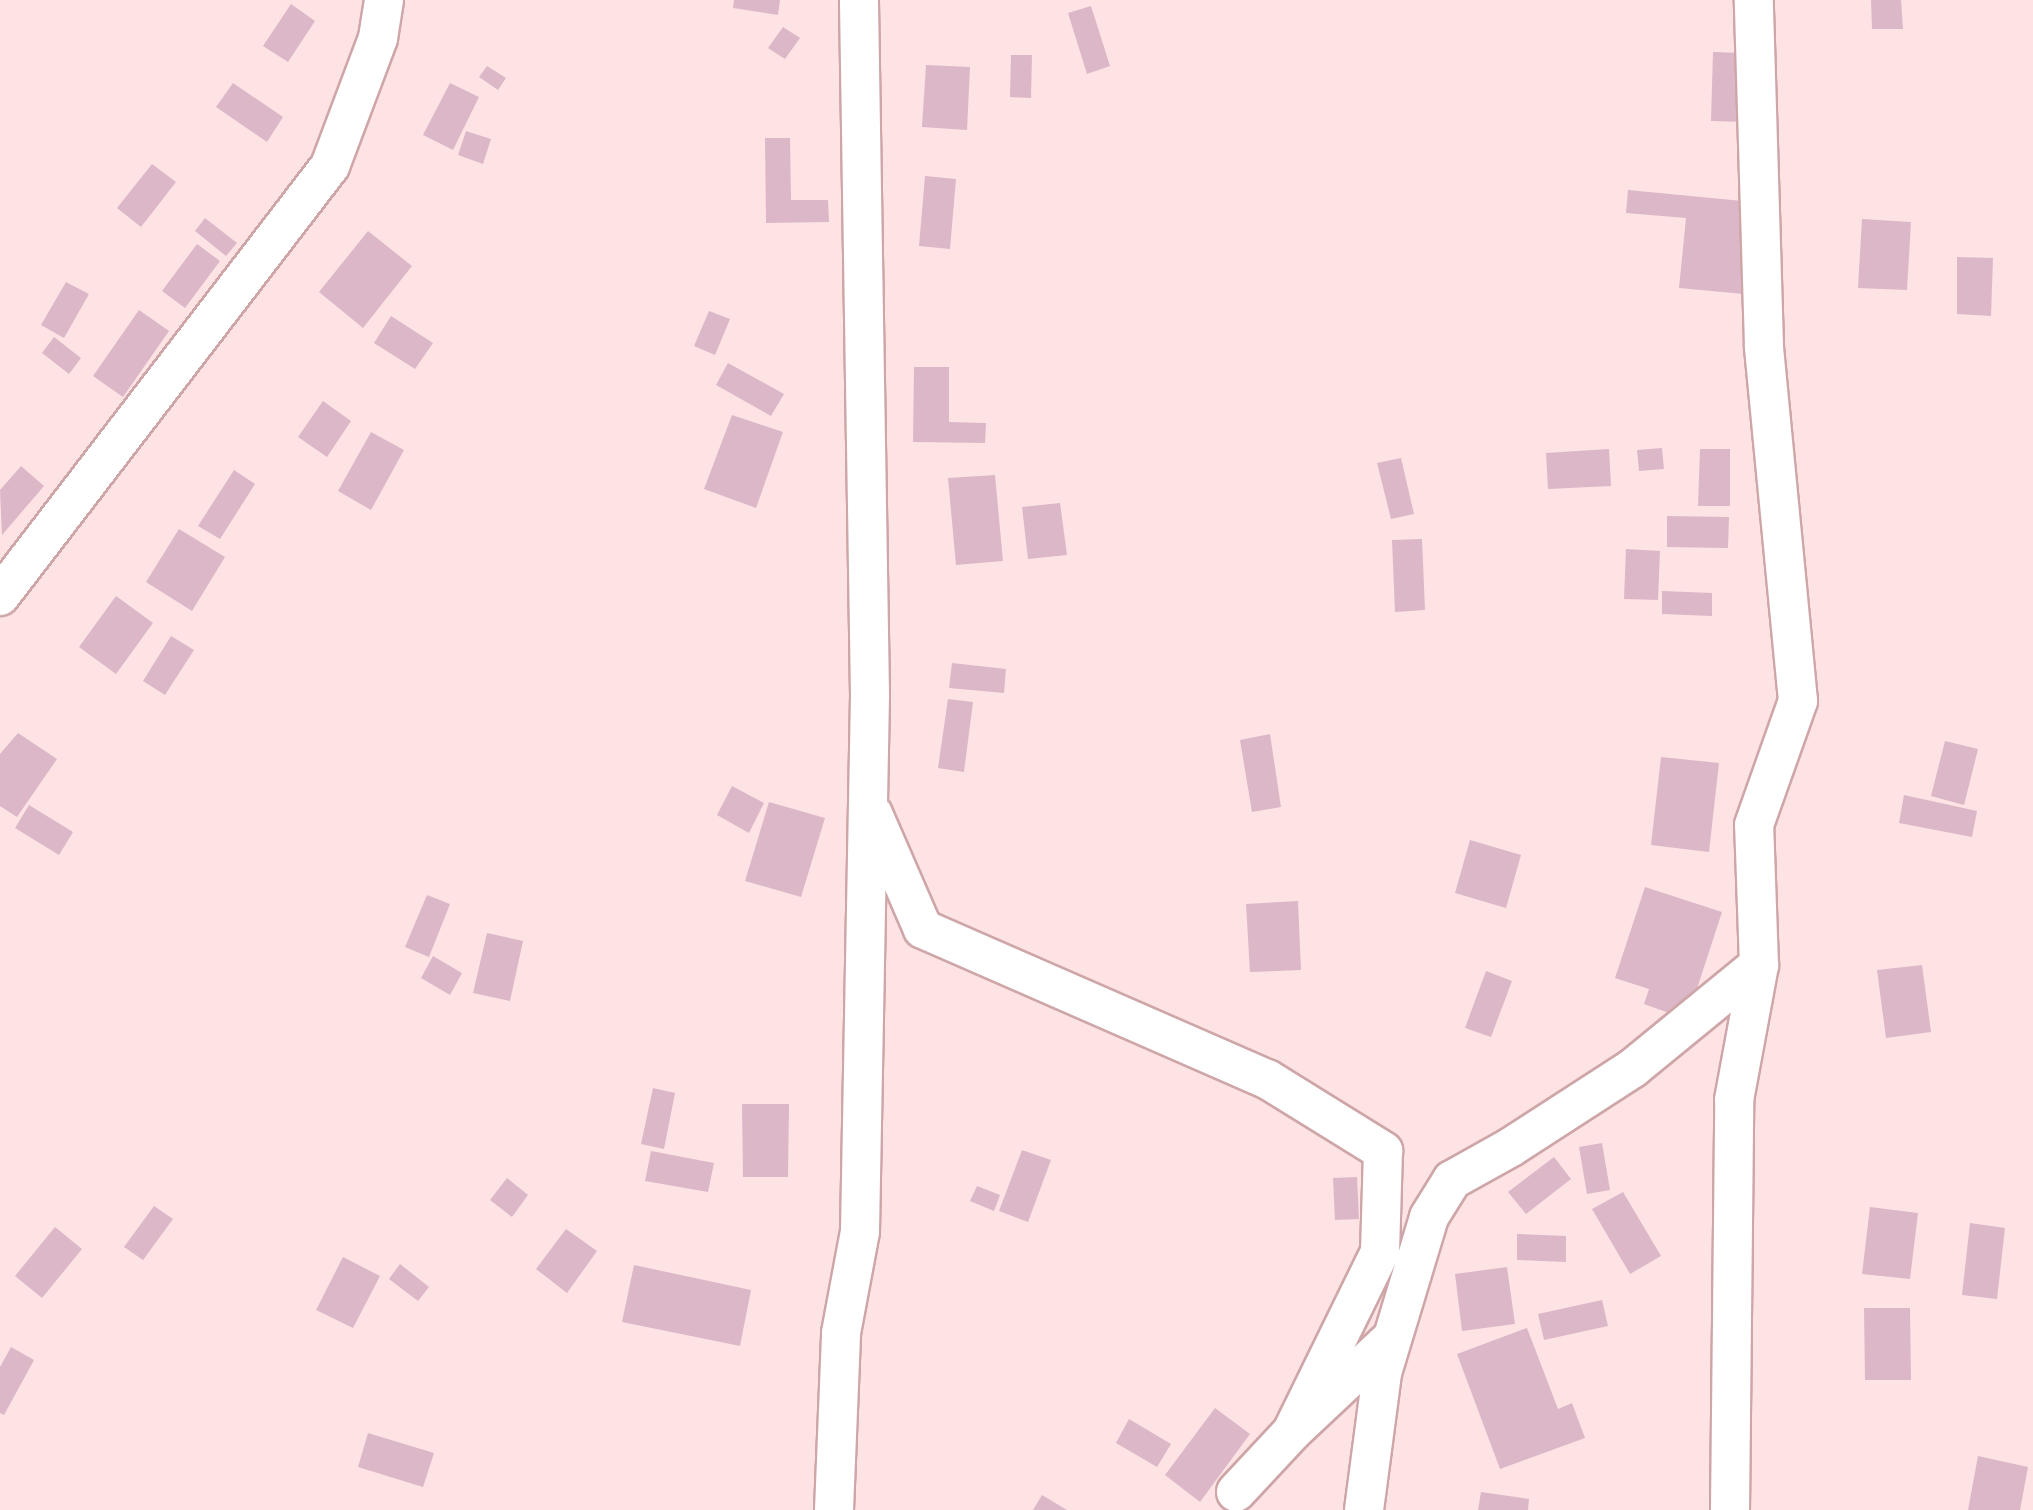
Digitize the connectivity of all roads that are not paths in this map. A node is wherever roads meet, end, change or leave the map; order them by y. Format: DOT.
graph roads {
  1 [pos="384,0"];
  2 [pos="859,0"];
  3 [pos="1754,0"];
  4 [pos="0,596"];
  5 [pos="868,802"];
  6 [pos="1759,965"];
  7 [pos="1392,1338"];
  8 [pos="1292,1432"];
  9 [pos="1236,1492"];
  10 [pos="834,1510"];
  11 [pos="1364,1510"];
  12 [pos="1730,1510"];
  1 -- 4 [label="street"];
  2 -- 5 [label="street"];
  3 -- 6 [label="street"];
  5 -- 8 [label="street"];
  5 -- 10 [label="street"];
  6 -- 7 [label="street"];
  6 -- 12 [label="street"];
  7 -- 8 [label="street"];
  7 -- 11 [label="street"];
  8 -- 9 [label="street"];
}
